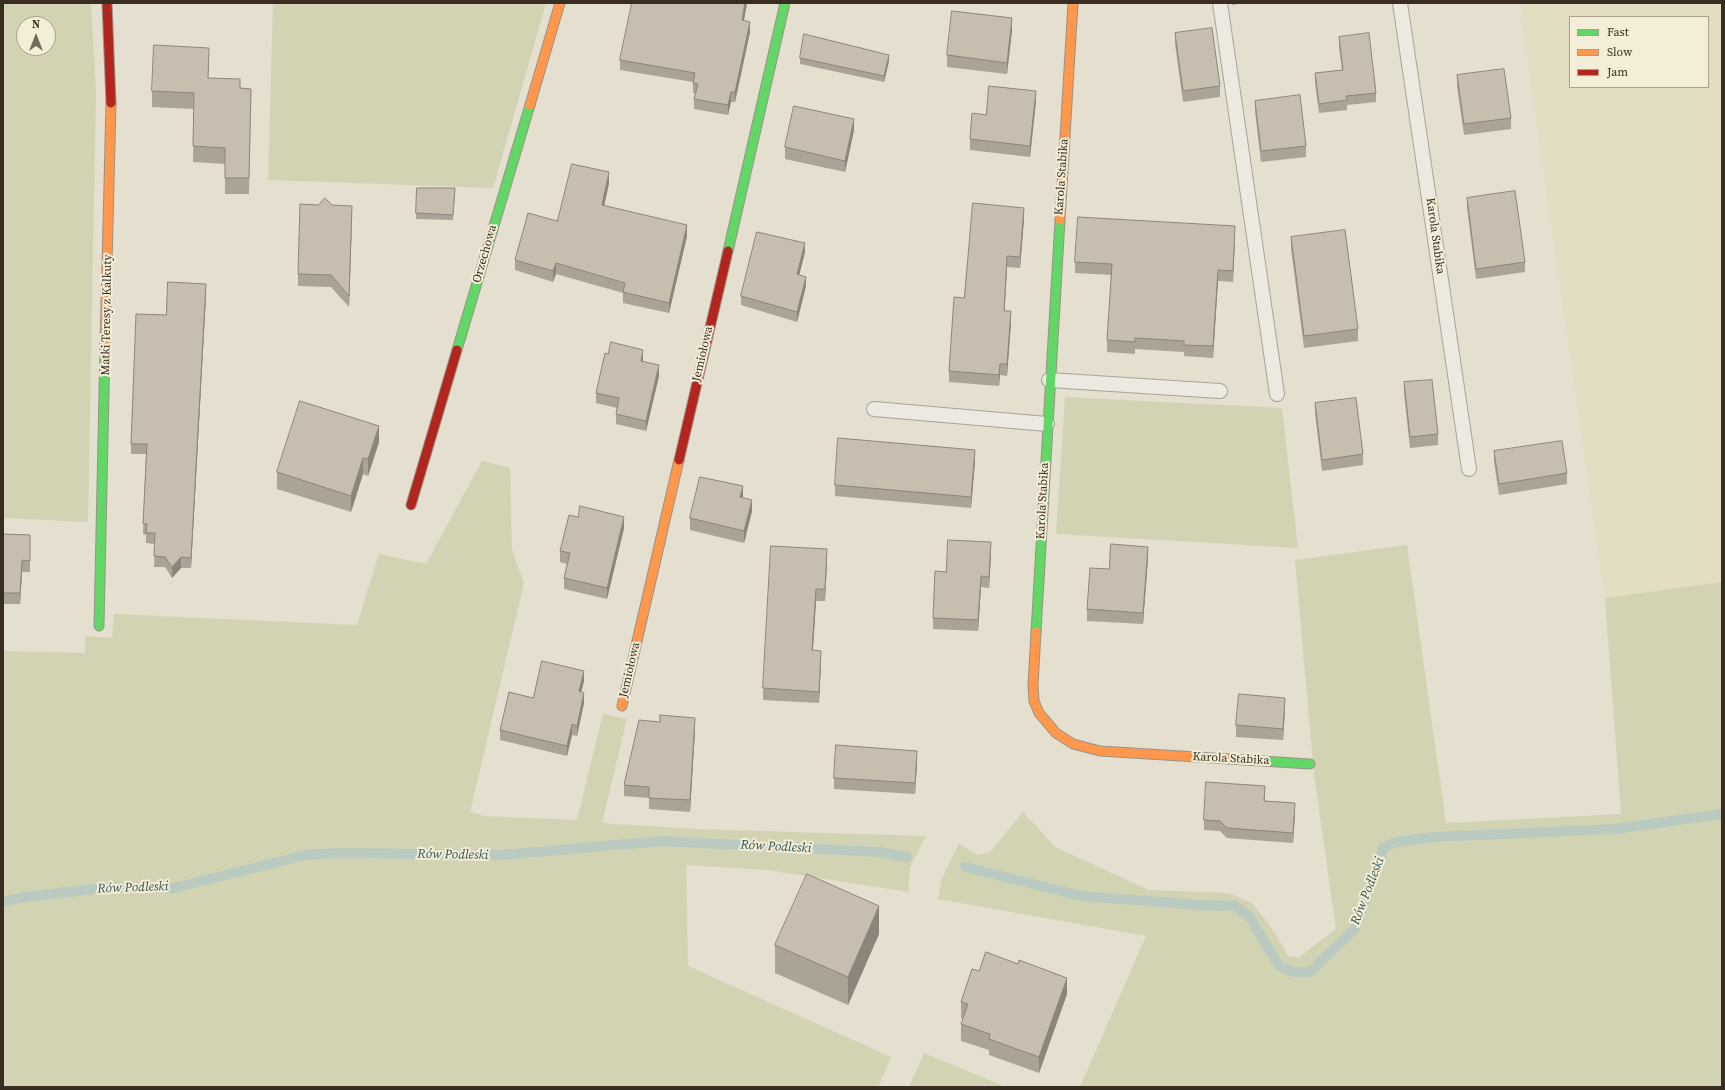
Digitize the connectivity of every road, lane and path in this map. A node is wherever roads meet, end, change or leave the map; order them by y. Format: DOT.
graph roads {
  1 [pos="107,3"];
  2 [pos="560,3"];
  3 [pos="785,3"];
  4 [pos="1073,3"];
  5 [pos="1220,3"];
  6 [pos="1400,3"];
  7 [pos="1049,380"];
  8 [pos="1220,391"];
  9 [pos="1277,394"];
  10 [pos="874,409"];
  11 [pos="1047,424"];
  12 [pos="1469,469"];
  13 [pos="411,505"];
  14 [pos="99,626"];
  15 [pos="622,706"];
  16 [pos="1310,764"];
  1 -- 14 [label="street, Matki Teresy z Kalkuty"];
  2 -- 13 [label="street, Orzechowa"];
  3 -- 15 [label="street, Jemiołowa"];
  4 -- 7 [label="street, Karola Stabika"];
  5 -- 9 [label="lane"];
  6 -- 12 [label="lane, Karola Stabika"];
  7 -- 8 [label="lane"];
  7 -- 11 [label="street, Karola Stabika"];
  10 -- 11 [label="lane"];
  11 -- 16 [label="street, Karola Stabika"];
}
